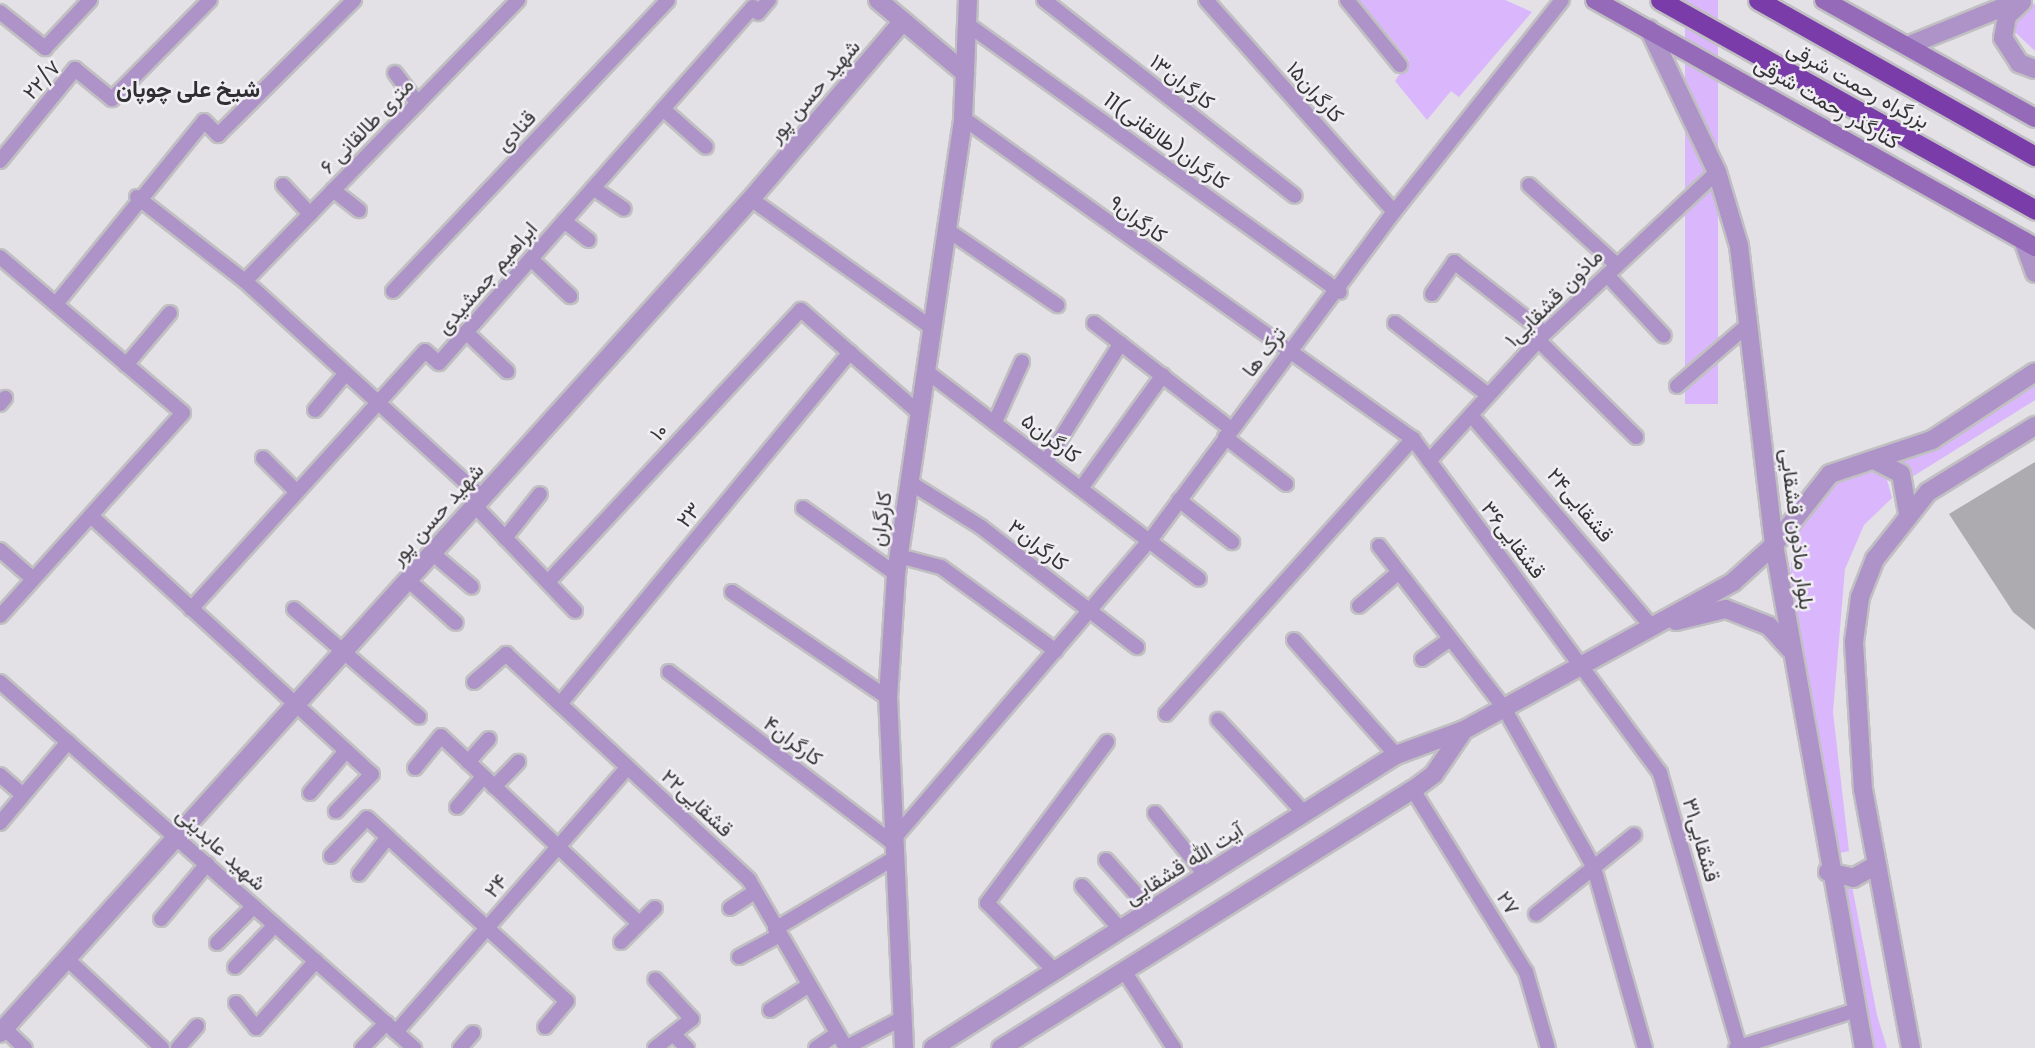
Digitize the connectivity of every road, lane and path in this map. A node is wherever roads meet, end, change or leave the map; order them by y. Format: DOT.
graph roads {
  1 [pos="90,0"];
  2 [pos="210,0"];
  3 [pos="354,0"];
  4 [pos="518,0"];
  5 [pos="668,0"];
  6 [pos="769,0"];
  7 [pos="878,0"];
  8 [pos="968,0"];
  9 [pos="1044,0"];
  10 [pos="1206,0"];
  11 [pos="1347,0"];
  12 [pos="1562,0"];
  13 [pos="1595,0"];
  14 [pos="1660,0"];
  15 [pos="1758,0"];
  16 [pos="1824,0"];
  17 [pos="2023,0"];
  18 [pos="0,12"];
  19 [pos="903,21"];
  20 [pos="967,24"];
  21 [pos="1649,29"];
  22 [pos="1907,46"];
  23 [pos="1400,65"];
  24 [pos="2035,69"];
  25 [pos="395,73"];
  26 [pos="965,73"];
  27 [pos="418,103"];
  28 [pos="663,109"];
  29 [pos="962,118"];
  30 [pos="2035,118"];
  31 [pos="706,147"];
  32 [pos="2035,156"];
  33 [pos="0,161"];
  34 [pos="1717,172"];
  35 [pos="283,185"];
  36 [pos="1529,185"];
  37 [pos="593,188"];
  38 [pos="333,190"];
  39 [pos="1295,196"];
  40 [pos="137,197"];
  41 [pos="751,200"];
  42 [pos="359,209"];
  43 [pos="624,209"];
  44 [pos="2035,210"];
  45 [pos="1394,212"];
  46 [pos="310,214"];
  47 [pos="564,221"];
  48 [pos="946,229"];
  49 [pos="587,240"];
  50 [pos="2029,244"];
  51 [pos="0,257"];
  52 [pos="531,259"];
  53 [pos="1612,270"];
  54 [pos="2035,273"];
  55 [pos="245,281"];
  56 [pos="393,291"];
  57 [pos="1340,292"];
  58 [pos="1432,294"];
  59 [pos="570,296"];
  60 [pos="56,304"];
  61 [pos="1057,305"];
  62 [pos="170,313"];
  63 [pos="1094,323"];
  64 [pos="1395,323"];
  65 [pos="1750,323"];
  66 [pos="932,328"];
  67 [pos="466,332"];
  68 [pos="1541,336"];
  69 [pos="1664,336"];
  70 [pos="1121,344"];
  71 [pos="850,352"];
  72 [pos="1288,354"];
  73 [pos="1022,362"];
  74 [pos="127,365"];
  75 [pos="507,371"];
  76 [pos="926,371"];
  77 [pos="2035,372"];
  78 [pos="346,373"];
  79 [pos="1163,376"];
  80 [pos="1677,386"];
  81 [pos="1488,395"];
  82 [pos="378,402"];
  83 [pos="315,410"];
  84 [pos="919,413"];
  85 [pos="1471,415"];
  86 [pos="995,422"];
  87 [pos="2035,426"];
  88 [pos="1228,433"];
  89 [pos="1636,437"];
  90 [pos="1413,439"];
  91 [pos="262,458"];
  92 [pos="1047,460"];
  93 [pos="1874,460"];
  94 [pos="1429,461"];
  95 [pos="909,482"];
  96 [pos="1286,484"];
  97 [pos="1082,487"];
  98 [pos="297,492"];
  99 [pos="540,494"];
  100 [pos="1180,500"];
  101 [pos="479,502"];
  102 [pos="803,508"];
  103 [pos="1908,513"];
  104 [pos="91,516"];
  105 [pos="505,538"];
  106 [pos="1151,539"];
  107 [pos="1232,542"];
  108 [pos="1379,545"];
  109 [pos="1774,545"];
  110 [pos="0,550"];
  111 [pos="432,553"];
  112 [pos="897,565"];
  113 [pos="1399,572"];
  114 [pos="33,579"];
  115 [pos="1199,579"];
  116 [pos="408,580"];
  117 [pos="548,582"];
  118 [pos="472,587"];
  119 [pos="732,592"];
  120 [pos="1359,606"];
  121 [pos="191,609"];
  122 [pos="294,609"];
  123 [pos="575,611"];
  124 [pos="1092,612"];
  125 [pos="0,616"];
  126 [pos="456,623"];
  127 [pos="1652,627"];
  128 [pos="1294,640"];
  129 [pos="1449,640"];
  130 [pos="1137,647"];
  131 [pos="344,650"];
  132 [pos="1791,650"];
  133 [pos="1056,651"];
  134 [pos="1422,659"];
  135 [pos="1580,666"];
  136 [pos="669,673"];
  137 [pos="0,682"];
  138 [pos="474,682"];
  139 [pos="888,698"];
  140 [pos="560,704"];
  141 [pos="295,705"];
  142 [pos="1504,708"];
  143 [pos="1166,714"];
  144 [pos="419,718"];
  145 [pos="1218,720"];
  146 [pos="1464,730"];
  147 [pos="489,739"];
  148 [pos="68,742"];
  149 [pos="1107,742"];
  150 [pos="346,751"];
  151 [pos="1396,755"];
  152 [pos="468,762"];
  153 [pos="518,762"];
  154 [pos="628,767"];
  155 [pos="415,768"];
  156 [pos="0,775"];
  157 [pos="488,782"];
  158 [pos="1413,790"];
  159 [pos="310,793"];
  160 [pos="23,795"];
  161 [pos="457,807"];
  162 [pos="336,811"];
  163 [pos="1155,813"];
  164 [pos="1305,814"];
  165 [pos="0,823"];
  166 [pos="1634,835"];
  167 [pos="388,837"];
  168 [pos="177,838"];
  169 [pos="558,847"];
  170 [pos="892,851"];
  171 [pos="331,856"];
  172 [pos="1106,860"];
  173 [pos="207,864"];
  174 [pos="1875,866"];
  175 [pos="1594,868"];
  176 [pos="1828,872"];
  177 [pos="359,874"];
  178 [pos="1207,877"];
  179 [pos="1082,886"];
  180 [pos="755,892"];
  181 [pos="254,906"];
  182 [pos="655,908"];
  183 [pos="730,908"];
  184 [pos="1152,912"];
  185 [pos="1536,914"];
  186 [pos="161,919"];
  187 [pos="639,923"];
  188 [pos="275,925"];
  189 [pos="487,928"];
  190 [pos="1121,930"];
  191 [pos="776,932"];
  192 [pos="621,942"];
  193 [pos="217,943"];
  194 [pos="738,957"];
  195 [pos="67,958"];
  196 [pos="316,961"];
  197 [pos="234,967"];
  198 [pos="1055,971"];
  199 [pos="1124,971"];
  200 [pos="655,979"];
  201 [pos="808,986"];
  202 [pos="236,1003"];
  203 [pos="770,1010"];
  204 [pos="1853,1011"];
  205 [pos="901,1019"];
  206 [pos="197,1026"];
  207 [pos="545,1027"];
  208 [pos="391,1028"];
  209 [pos="2,1030"];
  210 [pos="473,1033"];
  211 [pos="673,1034"];
  212 [pos="837,1034"];
  213 [pos="1012,1045"];
  214 [pos="25,1048"];
  215 [pos="162,1048"];
  216 [pos="178,1048"];
  217 [pos="362,1048"];
  218 [pos="414,1048"];
  219 [pos="460,1048"];
  220 [pos="655,1048"];
  221 [pos="687,1048"];
  222 [pos="816,1048"];
  223 [pos="846,1048"];
  224 [pos="904,1048"];
  225 [pos="933,1048"];
  226 [pos="1174,1048"];
  227 [pos="1548,1048"];
  228 [pos="1645,1048"];
  229 [pos="1737,1048"];
  230 [pos="1864,1048"];
  231 [pos="1911,1048"];
  1 -- 18 [label="street"];
  2 -- 33 [label="street, ۲۲/۷"];
  3 -- 40 [label="street"];
  4 -- 27 [label="street, ۶ متری طالقانی"];
  5 -- 56 [label="street, قنادی"];
  6 -- 28 [label="street, ابراهیم جمشیدی"];
  7 -- 19 [label="street"];
  8 -- 20 [label="street, کارگران"];
  9 -- 39 [label="street, کارگران۱۳"];
  10 -- 45 [label="street, ۱۵کارگران"];
  11 -- 23 [label="street"];
  12 -- 45 [label="street, ترک ها"];
  13 -- 21 [label="main road, کنارگذر رحمت شرقی"];
  14 -- 44 [label="highway, بزرگراه رحمت شرقی"];
  15 -- 32 [label="highway, بزرگراه رحمت شرقی"];
  16 -- 22 [label="main road"];
  17 -- 22 [label="street"];
  17 -- 24 [label="street"];
  19 -- 26 [label="street"];
  19 -- 41 [label="street, شهید حسن پور"];
  20 -- 26 [label="street, کارگران"];
  20 -- 57 [label="street, 11کارگران(طالقانی)"];
  21 -- 34 [label="street, بلوار ماذون قشقایی"];
  21 -- 50 [label="main road, کنارگذر رحمت شرقی"];
  22 -- 30 [label="main road"];
  25 -- 27 [label="street"];
  26 -- 29 [label="street, کارگران"];
  27 -- 38 [label="street, ۶ متری طالقانی"];
  28 -- 31 [label="street"];
  28 -- 37 [label="street, ابراهیم جمشیدی"];
  29 -- 48 [label="street, کارگران"];
  29 -- 72 [label="street, کارگران۹"];
  34 -- 53 [label="street, ماذون قشقایی۱"];
  34 -- 65 [label="street, بلوار ماذون قشقایی"];
  35 -- 46 [label="street"];
  36 -- 53 [label="street"];
  37 -- 43 [label="street"];
  37 -- 47 [label="street, ابراهیم جمشیدی"];
  38 -- 42 [label="street"];
  38 -- 46 [label="street, ۶ متری طالقانی"];
  40 -- 55 [label="street"];
  40 -- 60 [label="street"];
  41 -- 66 [label="street"];
  41 -- 101 [label="street, شهید حسن پور"];
  45 -- 57 [label="street, ترک ها"];
  46 -- 55 [label="street, ۶ متری طالقانی"];
  47 -- 49 [label="street"];
  47 -- 52 [label="street, ابراهیم جمشیدی"];
  48 -- 61 [label="street"];
  48 -- 66 [label="street, کارگران"];
  50 -- 54 [label="street"];
  51 -- 60 [label="street"];
  52 -- 59 [label="street"];
  52 -- 67 [label="street, ابراهیم جمشیدی"];
  53 -- 68 [label="street, ماذون قشقایی۱"];
  53 -- 69 [label="street"];
  55 -- 78 [label="street"];
  57 -- 72 [label="street, ترک ها"];
  58 -- 68 [label="street"];
  60 -- 74 [label="street"];
  62 -- 74 [label="street"];
  63 -- 70 [label="street"];
  64 -- 81 [label="street"];
  65 -- 80 [label="street"];
  65 -- 109 [label="street, بلوار ماذون قشقایی"];
  66 -- 76 [label="street, کارگران"];
  67 -- 75 [label="street"];
  67 -- 82 [label="street, ابراهیم جمشیدی"];
  68 -- 81 [label="street, ماذون قشقایی۱"];
  68 -- 89 [label="street"];
  70 -- 79 [label="street"];
  70 -- 92 [label="street"];
  71 -- 84 [label="street"];
  71 -- 117 [label="street, ۱۰"];
  71 -- 140 [label="street, ۲۳"];
  72 -- 88 [label="street, ترک ها"];
  72 -- 90 [label="street, کارگران۹"];
  73 -- 86 [label="street"];
  74 -- 104 [label="street"];
  76 -- 84 [label="street, کارگران"];
  76 -- 86 [label="street, کارگران۵"];
  77 -- 93 [label="street"];
  78 -- 82 [label="street"];
  78 -- 83 [label="street"];
  79 -- 88 [label="street"];
  79 -- 97 [label="street"];
  81 -- 85 [label="street, ماذون قشقایی۱"];
  82 -- 98 [label="street, ابراهیم جمشیدی"];
  82 -- 101 [label="street"];
  84 -- 95 [label="street, کارگران"];
  85 -- 94 [label="street, ماذون قشقایی۱"];
  85 -- 127 [label="street, قشقایی۲۴"];
  86 -- 92 [label="street, کارگران۵"];
  87 -- 103 [label="street"];
  88 -- 96 [label="street"];
  88 -- 100 [label="street, ترک ها"];
  90 -- 94 [label="street, قشقایی۳۶"];
  90 -- 143 [label="street"];
  91 -- 98 [label="street"];
  92 -- 97 [label="street, کارگران۵"];
  93 -- 103 [label="street"];
  93 -- 109 [label="street"];
  94 -- 135 [label="street, قشقایی۳۶"];
  95 -- 112 [label="street, کارگران"];
  95 -- 124 [label="street, کارگران۳"];
  97 -- 106 [label="street, کارگران۵"];
  98 -- 121 [label="street, ابراهیم جمشیدی"];
  99 -- 105 [label="street"];
  100 -- 106 [label="street, ترک ها"];
  100 -- 107 [label="street"];
  101 -- 105 [label="street"];
  101 -- 111 [label="street, شهید حسن پور"];
  102 -- 112 [label="street"];
  103 -- 174 [label="street"];
  104 -- 114 [label="street"];
  104 -- 121 [label="street"];
  105 -- 117 [label="street"];
  106 -- 115 [label="street, کارگران۵"];
  106 -- 124 [label="street, ترک ها"];
  108 -- 113 [label="street"];
  109 -- 127 [label="street"];
  109 -- 132 [label="street, بلوار ماذون قشقایی"];
  110 -- 114 [label="street"];
  111 -- 116 [label="street, شهید حسن پور"];
  111 -- 118 [label="street"];
  112 -- 133 [label="street"];
  112 -- 139 [label="street, کارگران"];
  113 -- 120 [label="street"];
  113 -- 129 [label="street"];
  114 -- 125 [label="street"];
  116 -- 126 [label="street"];
  116 -- 131 [label="street, شهید حسن پور"];
  117 -- 123 [label="street"];
  119 -- 139 [label="street"];
  121 -- 141 [label="street"];
  122 -- 131 [label="street"];
  124 -- 130 [label="street, کارگران۳"];
  124 -- 133 [label="street, ترک ها"];
  127 -- 132 [label="street"];
  127 -- 135 [label="street, آیت الله قشقایی"];
  128 -- 151 [label="street"];
  129 -- 134 [label="street"];
  129 -- 142 [label="street"];
  131 -- 141 [label="street, شهید حسن پور"];
  131 -- 144 [label="street"];
  132 -- 176 [label="street, بلوار ماذون قشقایی"];
  133 -- 170 [label="street, ترک ها"];
  135 -- 142 [label="street, آیت الله قشقایی"];
  135 -- 229 [label="street, ۳۱قشقایی"];
  136 -- 170 [label="street, کارگران۴"];
  137 -- 148 [label="street, شهید عابدینی"];
  138 -- 140 [label="street, ۲۲قشقایی"];
  139 -- 170 [label="street, کارگران"];
  140 -- 154 [label="street, ۲۲قشقایی"];
  141 -- 150 [label="street"];
  141 -- 168 [label="street, شهید حسن پور"];
  142 -- 146 [label="street, آیت الله قشقایی"];
  142 -- 175 [label="street"];
  145 -- 164 [label="street"];
  146 -- 151 [label="street, آیت الله قشقایی"];
  146 -- 158 [label="street, آیت الله قشقایی"];
  147 -- 152 [label="street"];
  148 -- 160 [label="street"];
  148 -- 168 [label="street, شهید عابدینی"];
  149 -- 198 [label="street"];
  150 -- 159 [label="street"];
  150 -- 162 [label="street"];
  151 -- 164 [label="street, آیت الله قشقایی"];
  152 -- 155 [label="street"];
  152 -- 157 [label="street"];
  153 -- 157 [label="street"];
  154 -- 169 [label="street, ۲۴"];
  154 -- 180 [label="street, ۲۲قشقایی"];
  156 -- 160 [label="street"];
  157 -- 161 [label="street"];
  157 -- 169 [label="street"];
  158 -- 199 [label="street, آیت الله قشقایی"];
  158 -- 227 [label="street, ۲۷"];
  160 -- 165 [label="street"];
  163 -- 178 [label="street"];
  164 -- 178 [label="street, آیت الله قشقایی"];
  166 -- 175 [label="street"];
  167 -- 171 [label="street"];
  167 -- 177 [label="street"];
  167 -- 189 [label="street"];
  168 -- 173 [label="street, شهید عابدینی"];
  168 -- 195 [label="street, شهید حسن پور"];
  169 -- 187 [label="street"];
  169 -- 189 [label="street, ۲۴"];
  170 -- 191 [label="street, ترک ها"];
  170 -- 205 [label="street, کارگران"];
  172 -- 184 [label="street"];
  173 -- 181 [label="street, شهید عابدینی"];
  173 -- 186 [label="street"];
  174 -- 176 [label="street"];
  174 -- 231 [label="street"];
  175 -- 185 [label="street"];
  175 -- 228 [label="street"];
  176 -- 204 [label="street, بلوار ماذون قشقایی"];
  178 -- 184 [label="street, آیت الله قشقایی"];
  179 -- 190 [label="street"];
  180 -- 183 [label="street"];
  180 -- 191 [label="street, ۲۲قشقایی"];
  181 -- 188 [label="street, شهید عابدینی"];
  181 -- 193 [label="street"];
  182 -- 187 [label="street"];
  184 -- 190 [label="street, آیت الله قشقایی"];
  187 -- 192 [label="street"];
  188 -- 196 [label="street, شهید عابدینی"];
  188 -- 197 [label="street"];
  189 -- 207 [label="street"];
  189 -- 208 [label="street, ۲۴"];
  190 -- 198 [label="street, آیت الله قشقایی"];
  191 -- 194 [label="street, ترک ها"];
  191 -- 201 [label="street, ۲۲قشقایی"];
  195 -- 209 [label="street, شهید حسن پور"];
  195 -- 215 [label="street"];
  196 -- 202 [label="street"];
  196 -- 208 [label="street, شهید عابدینی"];
  198 -- 225 [label="street, آیت الله قشقایی"];
  199 -- 213 [label="street, آیت الله قشقایی"];
  199 -- 226 [label="street"];
  200 -- 211 [label="street"];
  201 -- 203 [label="street"];
  201 -- 212 [label="street, ۲۲قشقایی"];
  204 -- 229 [label="street"];
  204 -- 230 [label="street, بلوار ماذون قشقایی"];
  205 -- 223 [label="street"];
  205 -- 224 [label="street, کارگران"];
  206 -- 216 [label="street"];
  208 -- 217 [label="street, ۲۴"];
  208 -- 218 [label="street, شهید عابدینی"];
  209 -- 214 [label="street"];
  210 -- 219 [label="street"];
  211 -- 220 [label="street"];
  211 -- 221 [label="street"];
  212 -- 222 [label="street"];
  212 -- 223 [label="street, ۲۲قشقایی"];
}
